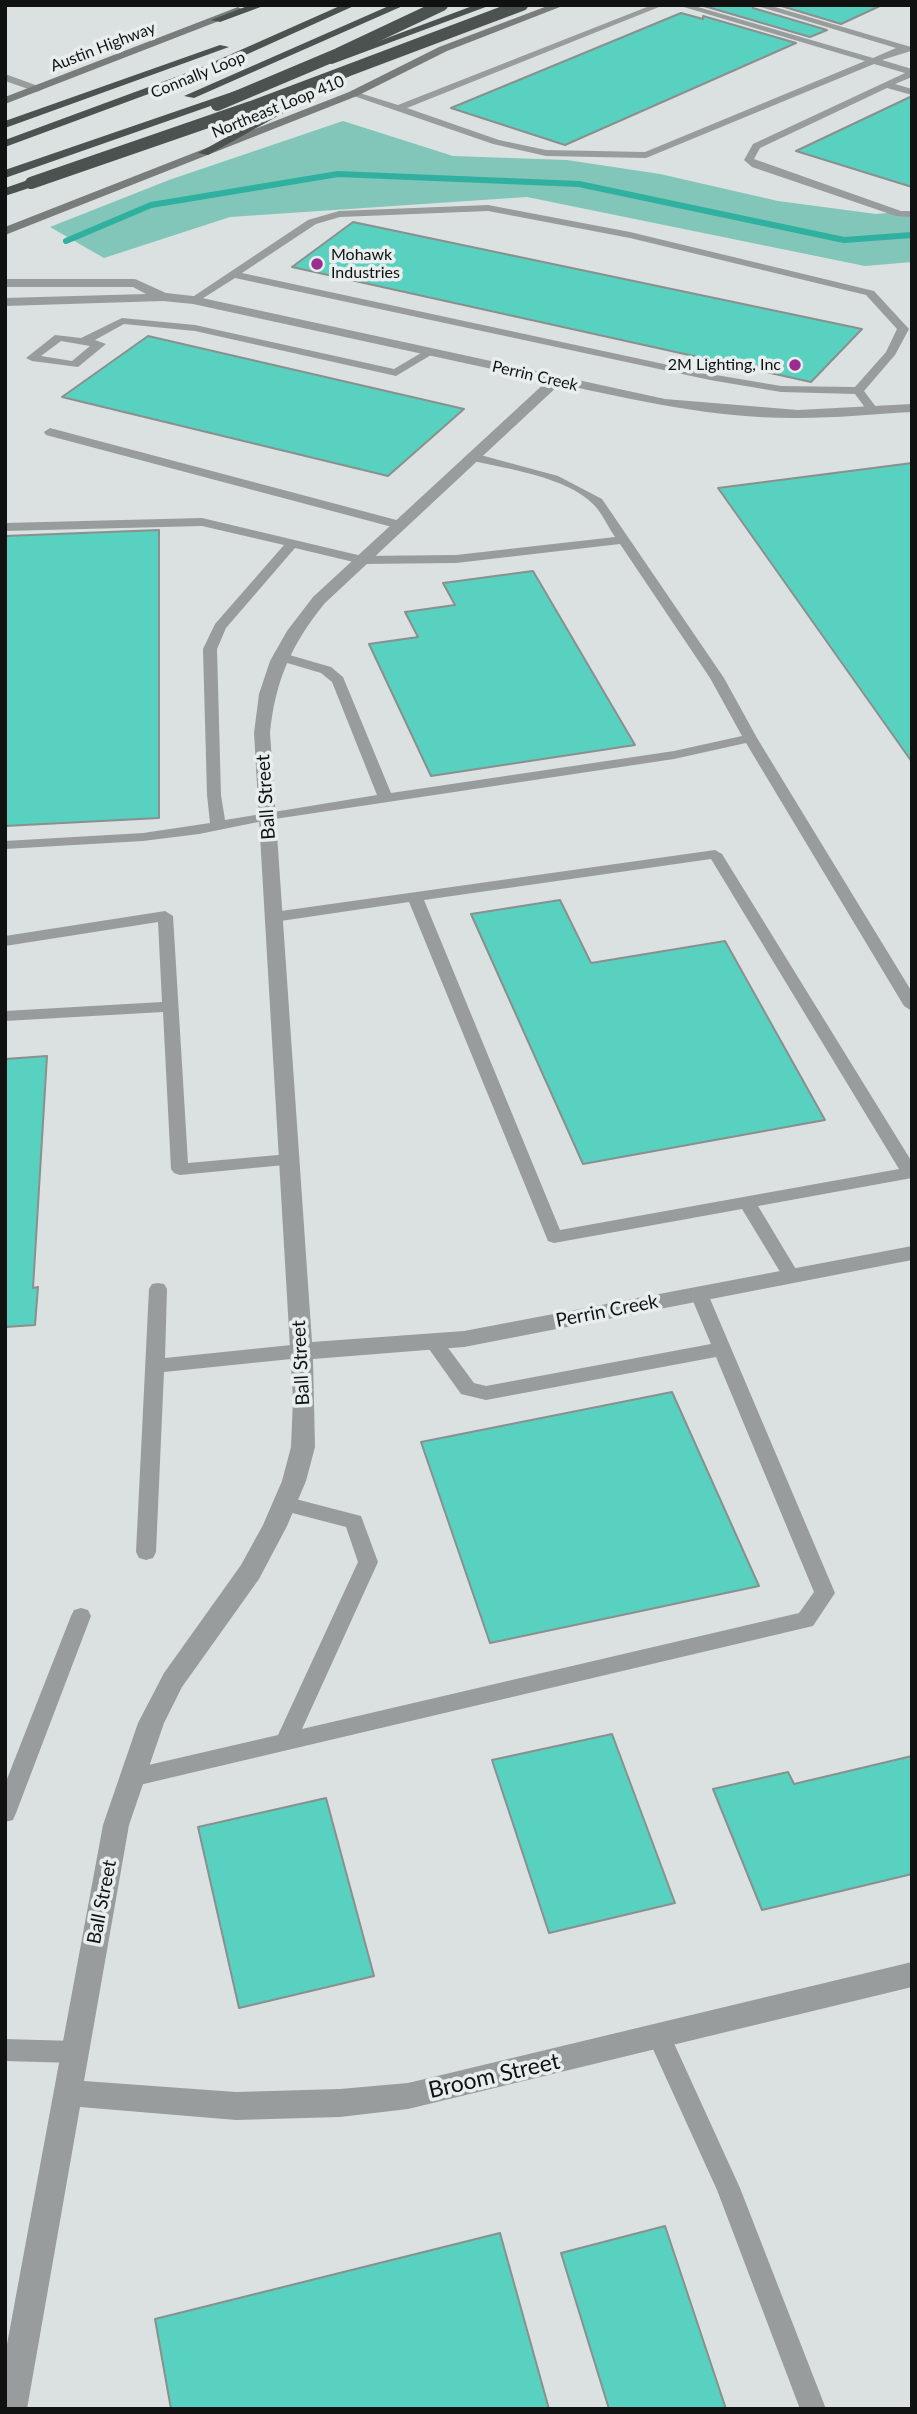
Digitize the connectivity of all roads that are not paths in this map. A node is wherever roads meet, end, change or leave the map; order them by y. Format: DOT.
graph roads {
  1 [pos="250,5"];
  2 [pos="261,5"];
  3 [pos="351,5"];
  4 [pos="400,5"];
  5 [pos="442,5"];
  6 [pos="486,5"];
  7 [pos="522,5"];
  8 [pos="560,5"];
  9 [pos="660,5"];
  10 [pos="681,5"];
  11 [pos="758,5"];
  12 [pos="216,20"];
  13 [pos="317,21"];
  14 [pos="427,28"];
  15 [pos="908,49"];
  16 [pos="876,62"];
  17 [pos="912,73"];
  18 [pos="5,77"];
  19 [pos="887,85"];
  20 [pos="37,89"];
  21 [pos="912,92"];
  22 [pos="353,94"];
  23 [pos="8,98"];
  24 [pos="398,108"];
  25 [pos="5,125"];
  26 [pos="5,144"];
  27 [pos="204,153"];
  28 [pos="5,168"];
  29 [pos="5,174"];
  30 [pos="31,183"];
  31 [pos="5,192"];
  32 [pos="912,214"];
  33 [pos="5,231"];
  34 [pos="233,274"];
  35 [pos="5,283"];
  36 [pos="163,297"];
  37 [pos="193,300"];
  38 [pos="5,302"];
  39 [pos="83,342"];
  40 [pos="430,352"];
  41 [pos="556,380"];
  42 [pos="858,391"];
  43 [pos="912,408"];
  44 [pos="873,411"];
  45 [pos="50,432"];
  46 [pos="473,457"];
  47 [pos="400,525"];
  48 [pos="5,527"];
  49 [pos="622,540"];
  50 [pos="292,544"];
  51 [pos="362,561"];
  52 [pos="279,656"];
  53 [pos="750,738"];
  54 [pos="386,799"];
  55 [pos="268,816"];
  56 [pos="218,826"];
  57 [pos="5,845"];
  58 [pos="415,897"];
  59 [pos="274,917"];
  60 [pos="5,941"];
  61 [pos="912,1006"];
  62 [pos="170,1007"];
  63 [pos="5,1016"];
  64 [pos="289,1160"];
  65 [pos="747,1203"];
  66 [pos="912,1253"];
  67 [pos="791,1276"];
  68 [pos="158,1289"];
  69 [pos="699,1294"];
  70 [pos="433,1342"];
  71 [pos="722,1349"];
  72 [pos="301,1351"];
  73 [pos="155,1366"];
  74 [pos="284,1504"];
  75 [pos="146,1552"];
  76 [pos="81,1616"];
  77 [pos="285,1742"];
  78 [pos="131,1778"];
  79 [pos="5,1813"];
  80 [pos="912,1974"];
  81 [pos="659,2036"];
  82 [pos="5,2050"];
  83 [pos="74,2052"];
  84 [pos="66,2093"];
  85 [pos="11,2409"];
  86 [pos="813,2409"];
  1 -- 12 [label="main road, Austin Highway"];
  2 -- 12 [label="highway"];
  3 -- 13 [label="highway"];
  4 -- 28 [label="highway, Connally Loop"];
  5 -- 30 [label="highway, bridge"];
  6 -- 14 [label="highway"];
  7 -- 30 [label="highway, bridge"];
  8 -- 22 [label="main road, Northeast Loop 410"];
  9 -- 24 [label="lane"];
  10 -- 16 [label="lane"];
  11 -- 15 [label="lane"];
  12 -- 20 [label="main road, Austin Highway"];
  13 -- 25 [label="highway"];
  13 -- 26 [label="highway"];
  14 -- 27 [label="highway"];
  14 -- 29 [label="highway"];
  15 -- 16 [label="lane"];
  16 -- 17 [label="lane"];
  16 -- 24 [label="lane"];
  17 -- 19 [label="lane"];
  18 -- 20 [label="street"];
  19 -- 21 [label="lane"];
  19 -- 32 [label="lane"];
  20 -- 23 [label="main road, Austin Highway"];
  22 -- 24 [label="lane"];
  22 -- 27 [label="main road, Northeast Loop 410"];
  27 -- 33 [label="main road, Northeast Loop 410"];
  30 -- 31 [label="highway"];
  34 -- 37 [label="lane"];
  34 -- 42 [label="lane"];
  34 -- 42 [label="lane"];
  35 -- 36 [label="street, Perrin Creek"];
  36 -- 37 [label="street, Perrin Creek"];
  36 -- 38 [label="street, Perrin Creek"];
  37 -- 40 [label="street, Perrin Creek"];
  39 -- 39 [label="lane"];
  39 -- 40 [label="lane"];
  40 -- 41 [label="street, Perrin Creek"];
  41 -- 44 [label="street, Perrin Creek"];
  41 -- 46 [label="street, Ball Street"];
  42 -- 44 [label="lane"];
  43 -- 44 [label="street, Perrin Creek"];
  45 -- 47 [label="lane"];
  46 -- 47 [label="street, Ball Street"];
  46 -- 49 [label="lane"];
  47 -- 51 [label="street, Ball Street"];
  48 -- 50 [label="lane"];
  49 -- 51 [label="lane"];
  49 -- 53 [label="lane"];
  50 -- 51 [label="lane"];
  50 -- 56 [label="lane"];
  51 -- 52 [label="street, Ball Street"];
  52 -- 54 [label="lane"];
  52 -- 55 [label="street, Ball Street"];
  53 -- 54 [label="lane"];
  53 -- 61 [label="lane"];
  54 -- 55 [label="lane"];
  55 -- 56 [label="lane"];
  55 -- 59 [label="street, Ball Street"];
  56 -- 57 [label="lane"];
  58 -- 59 [label="lane"];
  58 -- 65 [label="lane"];
  58 -- 65 [label="lane"];
  59 -- 64 [label="street, Ball Street"];
  60 -- 62 [label="lane"];
  62 -- 63 [label="lane"];
  62 -- 64 [label="lane"];
  64 -- 72 [label="street, Ball Street"];
  65 -- 67 [label="lane"];
  66 -- 67 [label="street, Perrin Creek"];
  67 -- 69 [label="street, Perrin Creek"];
  68 -- 73 [label="lane"];
  69 -- 70 [label="street, Perrin Creek"];
  69 -- 71 [label="lane"];
  70 -- 71 [label="lane"];
  70 -- 72 [label="street, Perrin Creek"];
  71 -- 77 [label="lane"];
  72 -- 73 [label="lane"];
  72 -- 74 [label="street, Ball Street"];
  73 -- 75 [label="lane"];
  74 -- 77 [label="lane"];
  74 -- 78 [label="street, Ball Street"];
  76 -- 79 [label="lane"];
  77 -- 78 [label="lane"];
  78 -- 83 [label="street, Ball Street"];
  80 -- 81 [label="street, Broom Street"];
  81 -- 84 [label="street, Broom Street"];
  81 -- 86 [label="lane"];
  82 -- 83 [label="lane"];
  83 -- 84 [label="street, Ball Street"];
  84 -- 85 [label="street, Ball Street"];
}
